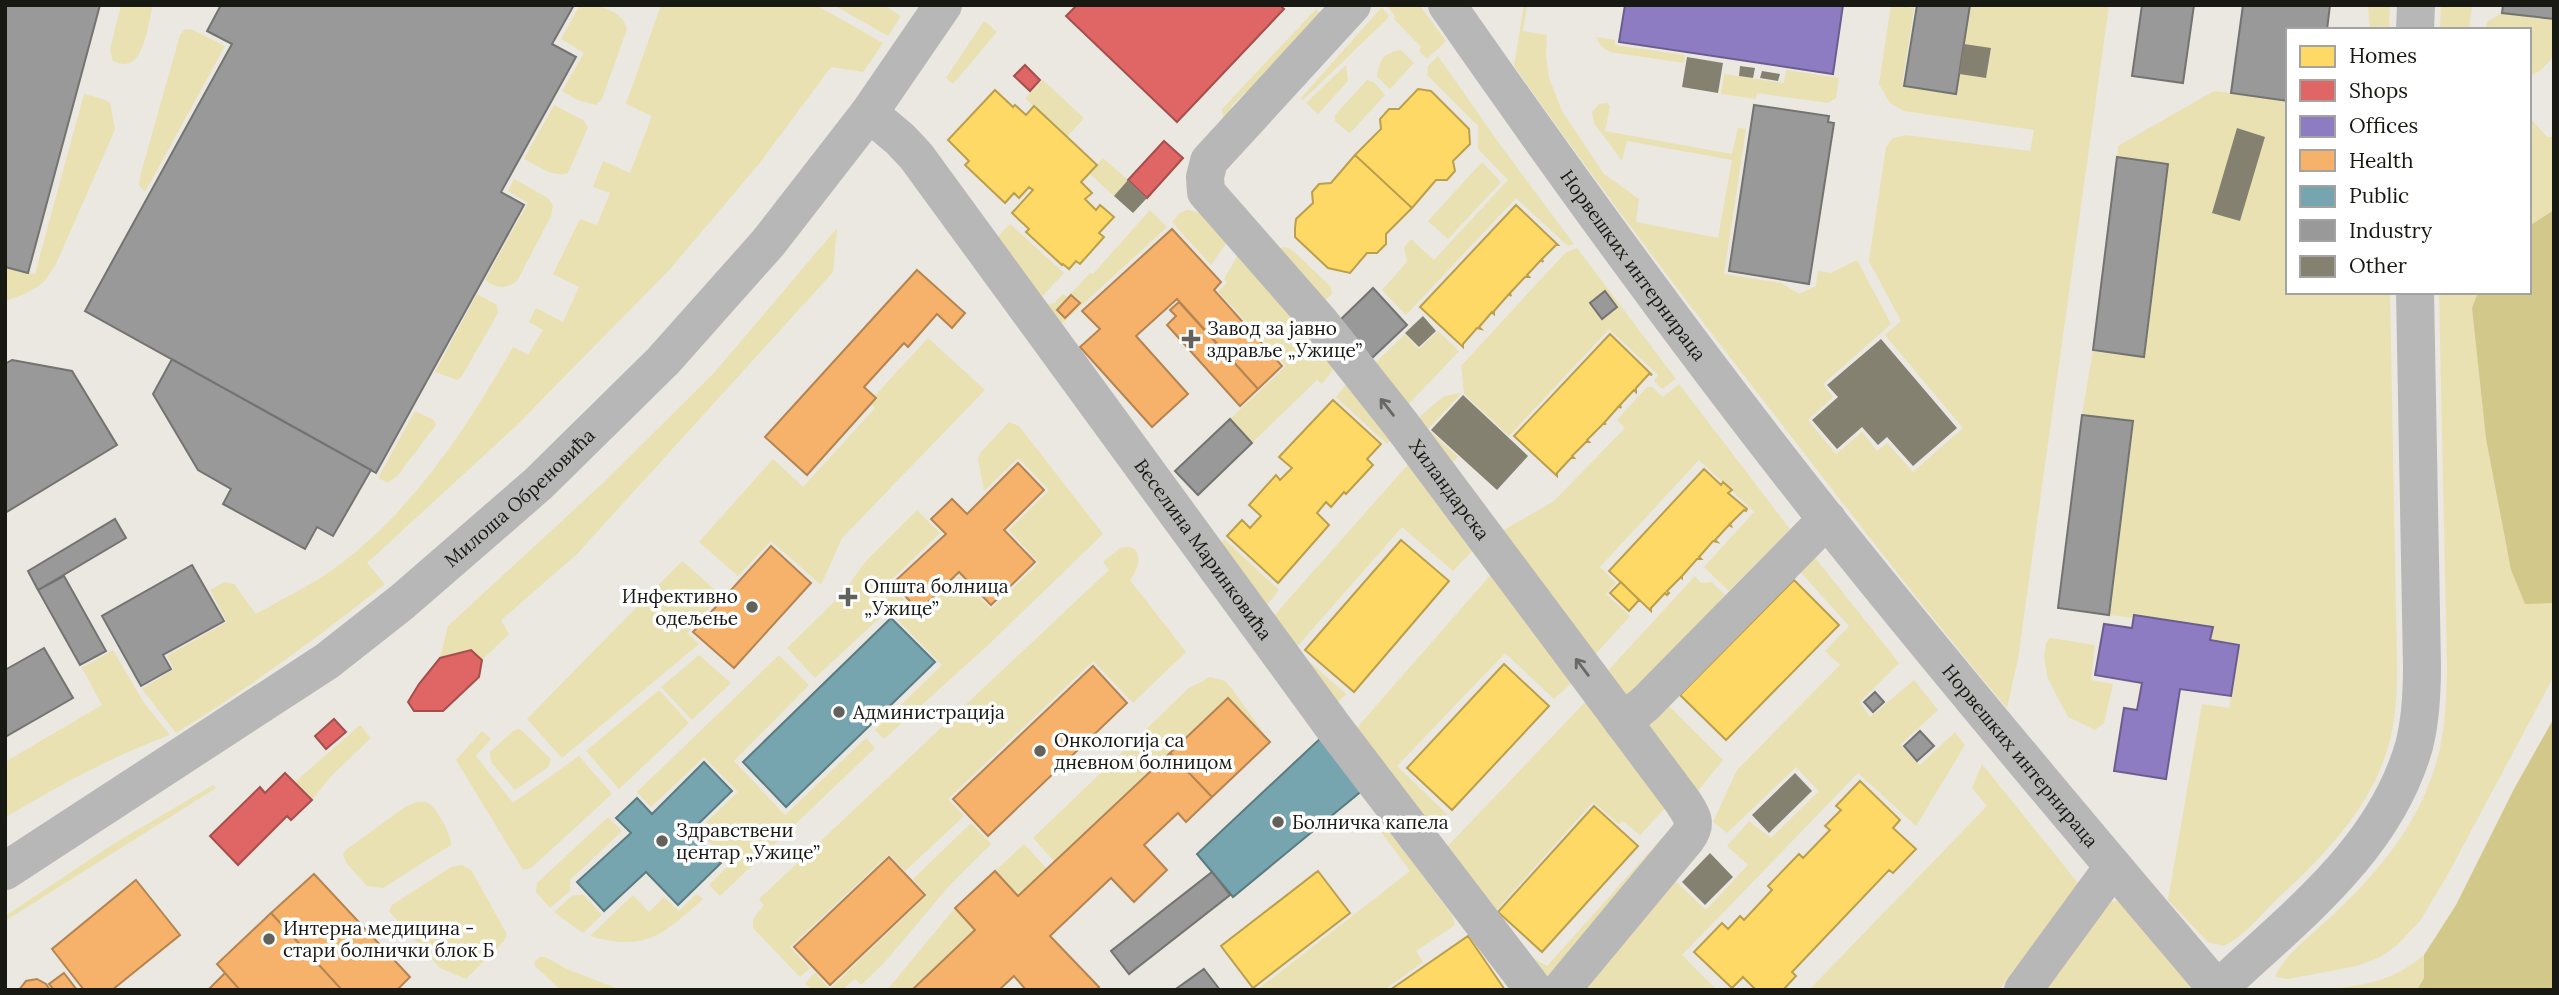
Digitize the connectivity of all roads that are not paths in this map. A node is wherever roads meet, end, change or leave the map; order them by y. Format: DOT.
graph roads {
  1 [pos="1352,5"];
  2 [pos="1447,5"];
  3 [pos="2416,5"];
  4 [pos="930,10"];
  5 [pos="2415,28"];
  6 [pos="869,113"];
  7 [pos="2415,294"];
  8 [pos="1827,519"];
  9 [pos="1623,722"];
  10 [pos="2113,867"];
  11 [pos="5,871"];
  12 [pos="2218,989"];
  13 [pos="1534,990"];
  14 [pos="1560,990"];
  15 [pos="2024,990"];
  9 -- 1 [label="street, Хиландарска, one-way"];
  2 -- 8 [label="street, Норвешких интернираца"];
  3 -- 5 [label="street"];
  4 -- 6 [label="street, Милоша Обреновића"];
  6 -- 11 [label="street, Милоша Обреновића"];
  6 -- 13 [label="street, Веселина Маринковића"];
  7 -- 12 [label="street"];
  8 -- 9 [label="street"];
  8 -- 10 [label="street, Норвешких интернираца"];
  9 -- 14 [label="street, Хиландарска"];
  10 -- 12 [label="street, Норвешких интернираца"];
  10 -- 15 [label="street"];
}
